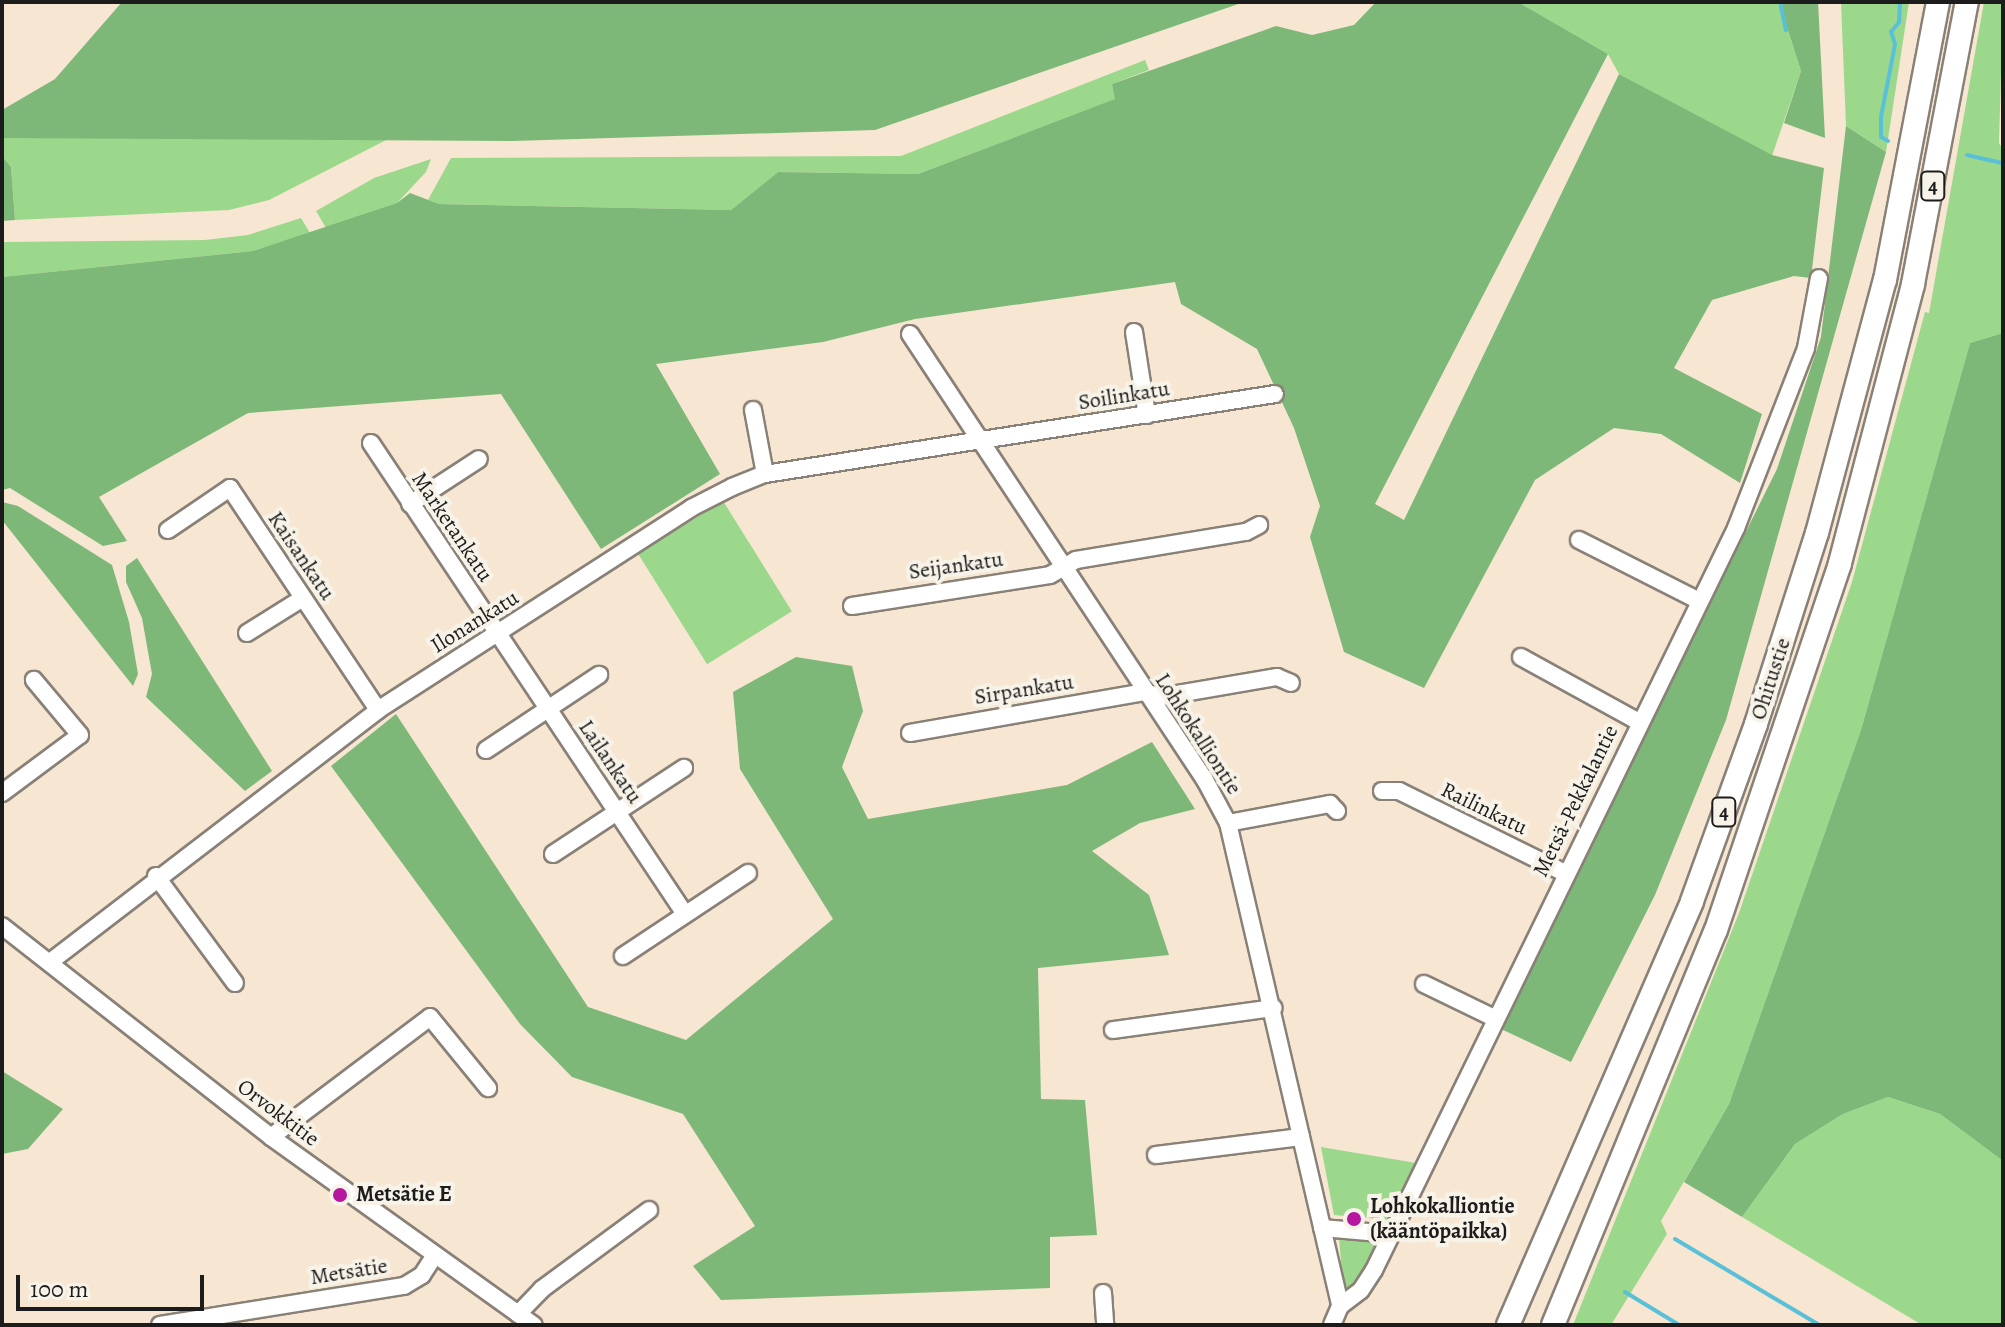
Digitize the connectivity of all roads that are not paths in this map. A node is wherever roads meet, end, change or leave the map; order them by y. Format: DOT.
graph roads {
  1 [pos="1938,2"];
  2 [pos="1967,2"];
  3 [pos="1819,278"];
  4 [pos="1134,332"];
  5 [pos="910,334"];
  6 [pos="1275,394"];
  7 [pos="753,410"];
  8 [pos="1147,415"];
  9 [pos="980,441"];
  10 [pos="371,443"];
  11 [pos="479,459"];
  12 [pos="765,474"];
  13 [pos="410,504"];
  14 [pos="1259,525"];
  15 [pos="168,530"];
  16 [pos="1579,540"];
  17 [pos="1065,566"];
  18 [pos="303,598"];
  19 [pos="1699,601"];
  20 [pos="852,606"];
  21 [pos="247,633"];
  22 [pos="497,634"];
  23 [pos="1521,657"];
  24 [pos="599,675"];
  25 [pos="34,680"];
  26 [pos="1291,683"];
  27 [pos="1145,692"];
  28 [pos="547,709"];
  29 [pos="378,710"];
  30 [pos="1639,722"];
  31 [pos="910,733"];
  32 [pos="486,750"];
  33 [pos="684,768"];
  34 [pos="1382,791"];
  35 [pos="2,793"];
  36 [pos="1337,811"];
  37 [pos="617,812"];
  38 [pos="1228,823"];
  39 [pos="553,854"];
  40 [pos="748,873"];
  41 [pos="1565,873"];
  42 [pos="156,876"];
  43 [pos="685,914"];
  44 [pos="2,926"];
  45 [pos="623,956"];
  46 [pos="50,962"];
  47 [pos="235,983"];
  48 [pos="1424,984"];
  49 [pos="1273,1008"];
  50 [pos="1494,1018"];
  51 [pos="1113,1030"];
  52 [pos="488,1088"];
  53 [pos="271,1137"];
  54 [pos="1301,1137"];
  55 [pos="1156,1155"];
  56 [pos="649,1210"];
  57 [pos="1322,1228"];
  58 [pos="1391,1234"];
  59 [pos="435,1255"];
  60 [pos="1103,1293"];
  61 [pos="1340,1306"];
  62 [pos="518,1314"];
  63 [pos="160,1325"];
  64 [pos="534,1325"];
  65 [pos="1105,1325"];
  66 [pos="1332,1325"];
  67 [pos="1508,1325"];
  68 [pos="1553,1325"];
  1 -- 67 [label="highway, Ohitustie / 4"];
  2 -- 68 [label="highway, Ohitustie / 4"];
  3 -- 19 [label="street, Metsä-Pekkalantie"];
  4 -- 8 [label="street"];
  5 -- 9 [label="street, Lohkokalliontie"];
  6 -- 8 [label="street, Soilinkatu"];
  7 -- 12 [label="street"];
  8 -- 9 [label="street, Soilinkatu"];
  9 -- 12 [label="street, Ilonankatu"];
  9 -- 17 [label="street, Lohkokalliontie"];
  10 -- 13 [label="street, Marketankatu"];
  11 -- 13 [label="street"];
  12 -- 22 [label="street, Ilonankatu"];
  13 -- 22 [label="street, Marketankatu"];
  14 -- 17 [label="street, Seijankatu"];
  15 -- 18 [label="street, Kaisankatu"];
  16 -- 19 [label="street"];
  17 -- 20 [label="street, Seijankatu"];
  17 -- 27 [label="street, Lohkokalliontie"];
  18 -- 21 [label="street"];
  18 -- 29 [label="street, Kaisankatu"];
  19 -- 30 [label="street, Metsä-Pekkalantie"];
  22 -- 28 [label="street, Lailankatu"];
  22 -- 29 [label="street, Ilonankatu"];
  23 -- 30 [label="street"];
  24 -- 28 [label="street"];
  25 -- 35 [label="street"];
  26 -- 27 [label="street, Sirpankatu"];
  27 -- 31 [label="street, Sirpankatu"];
  27 -- 38 [label="street, Lohkokalliontie"];
  28 -- 32 [label="street"];
  28 -- 37 [label="street, Lailankatu"];
  29 -- 42 [label="street, Ilonankatu"];
  30 -- 41 [label="street, Metsä-Pekkalantie"];
  33 -- 37 [label="street"];
  34 -- 41 [label="street, Railinkatu"];
  36 -- 38 [label="street"];
  37 -- 39 [label="street"];
  37 -- 43 [label="street, Lailankatu"];
  38 -- 49 [label="street, Lohkokalliontie"];
  40 -- 43 [label="street"];
  41 -- 50 [label="street, Metsä-Pekkalantie"];
  42 -- 46 [label="street, Ilonankatu"];
  42 -- 47 [label="street"];
  43 -- 45 [label="street"];
  44 -- 46 [label="street, Orvokkitie"];
  46 -- 53 [label="street, Orvokkitie"];
  48 -- 50 [label="street"];
  49 -- 51 [label="street"];
  49 -- 54 [label="street, Lohkokalliontie"];
  50 -- 58 [label="street, Metsä-Pekkalantie"];
  52 -- 53 [label="street"];
  53 -- 59 [label="street, Orvokkitie"];
  54 -- 55 [label="street"];
  54 -- 57 [label="street, Lohkokalliontie"];
  56 -- 62 [label="street"];
  57 -- 58 [label="street"];
  57 -- 61 [label="street, Lohkokalliontie"];
  58 -- 61 [label="street, Metsä-Pekkalantie"];
  59 -- 62 [label="street, Orvokkitie"];
  59 -- 63 [label="street, Metsätie"];
  60 -- 65 [label="street"];
  61 -- 66 [label="street, Metsä-Pekkalantie"];
  62 -- 64 [label="street, Orvokkitie"];
}
